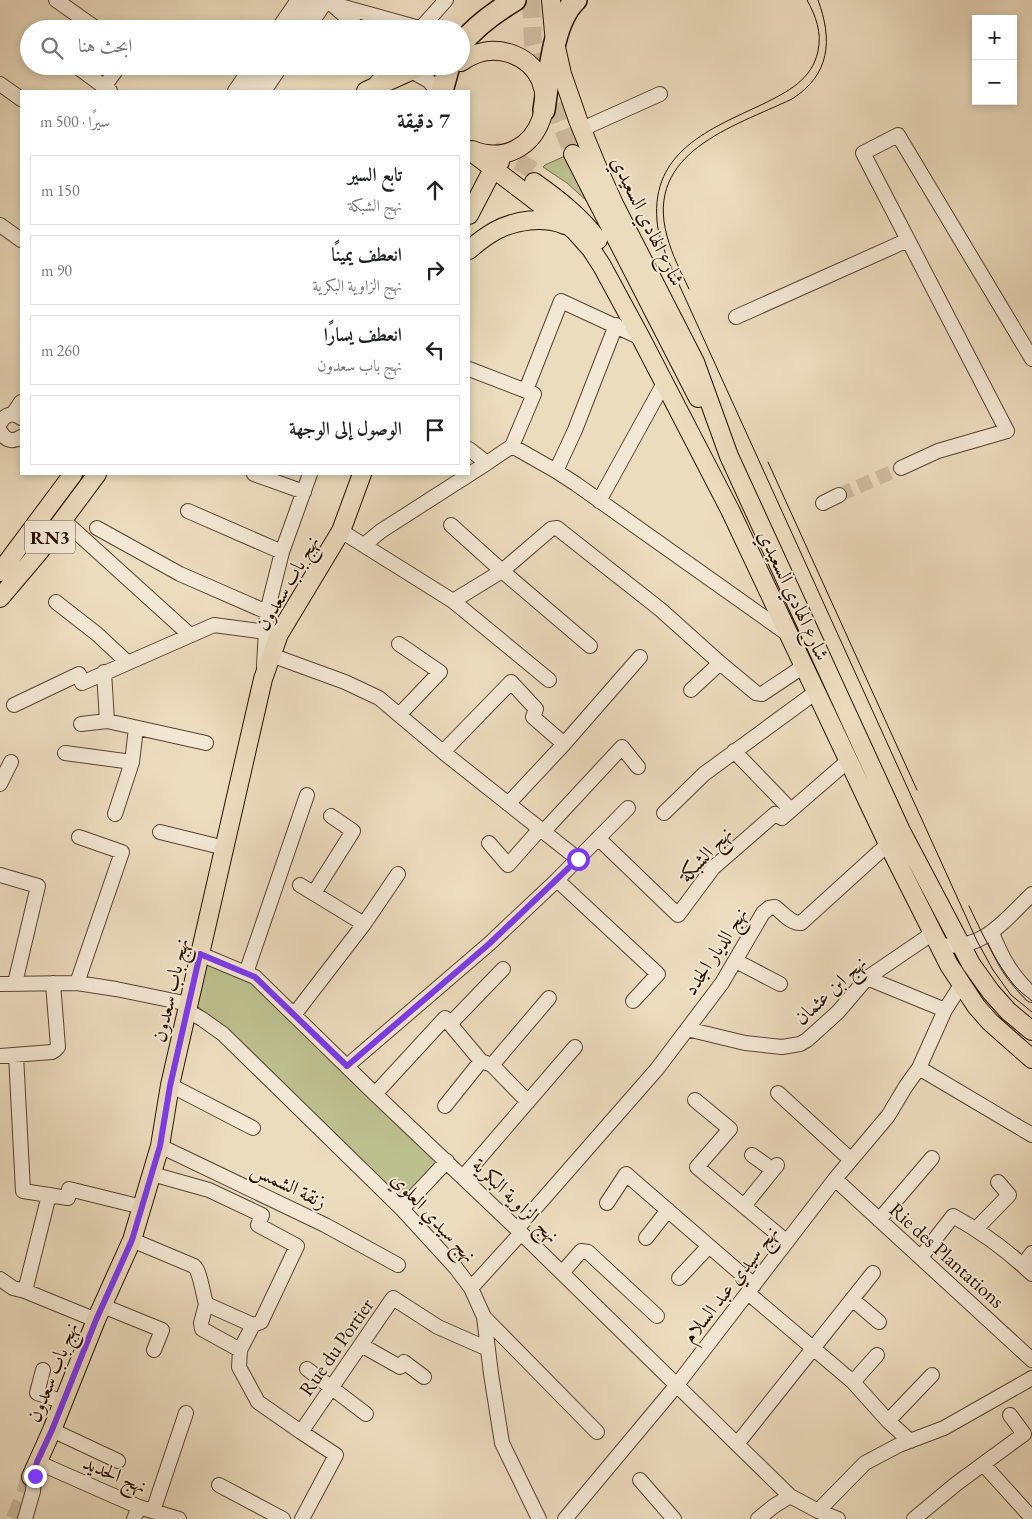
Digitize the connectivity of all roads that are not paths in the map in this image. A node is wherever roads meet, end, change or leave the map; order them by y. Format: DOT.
graph roads {
  1 [pos="56,0"];
  2 [pos="298,0"];
  3 [pos="313,0"];
  4 [pos="446,0"];
  5 [pos="494,0"];
  6 [pos="515,0"];
  7 [pos="551,0"];
  8 [pos="576,0"];
  9 [pos="330,2"];
  10 [pos="84,20"];
  11 [pos="284,20"];
  12 [pos="299,20"];
  13 [pos="315,20"];
  14 [pos="350,20"];
  15 [pos="393,20"];
  16 [pos="428,20"];
  17 [pos="470,38"];
  18 [pos="470,39"];
  19 [pos="555,43"];
  20 [pos="470,45"];
  21 [pos="88,75"];
  22 [pos="114,75"];
  23 [pos="246,75"];
  24 [pos="260,75"];
  25 [pos="275,75"];
  26 [pos="384,75"];
  27 [pos="398,75"];
  28 [pos="421,75"];
  29 [pos="446,75"];
  30 [pos="450,75"];
  31 [pos="541,78"];
  32 [pos="0,84"];
  33 [pos="107,89"];
  34 [pos="236,90"];
  35 [pos="250,90"];
  36 [pos="265,90"];
  37 [pos="367,90"];
  38 [pos="436,90"];
  39 [pos="442,90"];
  40 [pos="442,90"];
  41 [pos="660,94"];
  42 [pos="20,98"];
  43 [pos="544,110"];
  44 [pos="580,125"];
  45 [pos="573,154"];
  46 [pos="482,157"];
  47 [pos="470,211"];
  48 [pos="0,225"];
  49 [pos="574,230"];
  50 [pos="20,239"];
  51 [pos="908,240"];
  52 [pos="470,249"];
  53 [pos="644,292"];
  54 [pos="736,317"];
  55 [pos="616,325"];
  56 [pos="641,338"];
  57 [pos="1032,359"];
  58 [pos="470,369"];
  59 [pos="664,383"];
  60 [pos="526,390"];
  61 [pos="19,416"];
  62 [pos="0,423"];
  63 [pos="0,431"];
  64 [pos="20,438"];
  65 [pos="512,446"];
  66 [pos="470,450"];
  67 [pos="729,456"];
  68 [pos="487,463"];
  69 [pos="901,468"];
  70 [pos="556,471"];
  71 [pos="470,474"];
  72 [pos="58,475"];
  73 [pos="72,475"];
  74 [pos="85,475"];
  75 [pos="96,475"];
  76 [pos="257,475"];
  77 [pos="310,475"];
  78 [pos="362,475"];
  79 [pos="468,475"];
  80 [pos="304,492"];
  81 [pos="839,495"];
  82 [pos="599,501"];
  83 [pos="823,503"];
  84 [pos="730,510"];
  85 [pos="188,511"];
  86 [pos="63,520"];
  87 [pos="451,526"];
  88 [pos="97,528"];
  89 [pos="341,531"];
  90 [pos="364,545"];
  91 [pos="282,552"];
  92 [pos="0,557"];
  93 [pos="502,571"];
  94 [pos="0,572"];
  95 [pos="0,596"];
  96 [pos="453,601"];
  97 [pos="56,602"];
  98 [pos="267,612"];
  99 [pos="266,632"];
  100 [pos="190,635"];
  101 [pos="790,636"];
  102 [pos="399,644"];
  103 [pos="590,646"];
  104 [pos="271,655"];
  105 [pos="640,657"];
  106 [pos="127,662"];
  107 [pos="720,663"];
  108 [pos="804,666"];
  109 [pos="104,672"];
  110 [pos="263,679"];
  111 [pos="549,680"];
  112 [pos="691,690"];
  113 [pos="816,692"];
  114 [pos="14,705"];
  115 [pos="400,715"];
  116 [pos="107,722"];
  117 [pos="81,724"];
  118 [pos="136,728"];
  119 [pos="206,743"];
  120 [pos="564,744"];
  121 [pos="734,751"];
  122 [pos="443,752"];
  123 [pos="65,753"];
  124 [pos="849,760"];
  125 [pos="11,762"];
  126 [pos="132,762"];
  127 [pos="638,767"];
  128 [pos="0,784"];
  129 [pos="307,795"];
  130 [pos="508,804"];
  131 [pos="628,808"];
  132 [pos="791,810"];
  133 [pos="664,812"];
  134 [pos="115,814"];
  135 [pos="331,816"];
  136 [pos="542,830"];
  137 [pos="160,832"];
  138 [pos="79,837"];
  139 [pos="598,838"];
  140 [pos="489,843"];
  141 [pos="888,844"];
  142 [pos="225,848"];
  143 [pos="578,859"];
  144 [pos="398,874"];
  145 [pos="0,875"];
  146 [pos="556,880"];
  147 [pos="300,885"];
  148 [pos="314,893"];
  149 [pos="1032,894"];
  150 [pos="364,924"];
  151 [pos="992,933"];
  152 [pos="936,939"];
  153 [pos="960,945"];
  154 [pos="200,954"];
  155 [pos="736,960"];
  156 [pos="503,969"];
  157 [pos="246,972"];
  158 [pos="867,978"];
  159 [pos="15,983"];
  160 [pos="52,983"];
  161 [pos="77,983"];
  162 [pos="0,984"];
  163 [pos="780,984"];
  164 [pos="961,985"];
  165 [pos="1032,995"];
  166 [pos="550,998"];
  167 [pos="633,1001"];
  168 [pos="189,1008"];
  169 [pos="945,1010"];
  170 [pos="294,1015"];
  171 [pos="450,1024"];
  172 [pos="687,1029"];
  173 [pos="1032,1031"];
  174 [pos="575,1047"];
  175 [pos="16,1055"];
  176 [pos="0,1056"];
  177 [pos="1032,1059"];
  178 [pos="486,1063"];
  179 [pos="347,1066"];
  180 [pos="919,1068"];
  181 [pos="170,1086"];
  182 [pos="778,1093"];
  183 [pos="374,1094"];
  184 [pos="695,1100"];
  185 [pos="528,1102"];
  186 [pos="445,1106"];
  187 [pos="253,1128"];
  188 [pos="1032,1135"];
  189 [pos="160,1146"];
  190 [pos="752,1155"];
  191 [pos="932,1158"];
  192 [pos="851,1160"];
  193 [pos="446,1161"];
  194 [pos="152,1174"];
  195 [pos="463,1177"];
  196 [pos="835,1179"];
  197 [pos="998,1182"];
  198 [pos="49,1195"];
  199 [pos="607,1203"];
  200 [pos="744,1206"];
  201 [pos="142,1207"];
  202 [pos="402,1209"];
  203 [pos="668,1210"];
  204 [pos="879,1220"];
  205 [pos="976,1229"];
  206 [pos="519,1231"];
  207 [pos="646,1238"];
  208 [pos="132,1240"];
  209 [pos="787,1242"];
  210 [pos="709,1246"];
  211 [pos="1032,1253"];
  212 [pos="921,1257"];
  213 [pos="398,1265"];
  214 [pos="1028,1270"];
  215 [pos="873,1272"];
  216 [pos="562,1273"];
  217 [pos="679,1278"];
  218 [pos="0,1279"];
  219 [pos="471,1288"];
  220 [pos="751,1289"];
  221 [pos="24,1291"];
  222 [pos="852,1299"];
  223 [pos="206,1304"];
  224 [pos="99,1313"];
  225 [pos="657,1316"];
  226 [pos="484,1318"];
  227 [pos="879,1322"];
  228 [pos="253,1326"];
  229 [pos="361,1345"];
  230 [pos="813,1348"];
  231 [pos="488,1349"];
  232 [pos="154,1350"];
  233 [pos="240,1350"];
  234 [pos="877,1355"];
  235 [pos="1032,1360"];
  236 [pos="308,1369"];
  237 [pos="43,1370"];
  238 [pos="932,1375"];
  239 [pos="424,1377"];
  240 [pos="1032,1378"];
  241 [pos="853,1382"];
  242 [pos="676,1386"];
  243 [pos="332,1388"];
  244 [pos="64,1402"];
  245 [pos="186,1413"];
  246 [pos="366,1414"];
  247 [pos="1010,1415"];
  248 [pos="888,1421"];
  249 [pos="52,1430"];
  250 [pos="301,1432"];
  251 [pos="596,1432"];
  252 [pos="910,1441"];
  253 [pos="737,1444"];
  254 [pos="118,1461"];
  255 [pos="983,1464"];
  256 [pos="34,1469"];
  257 [pos="640,1480"];
  258 [pos="219,1485"];
  259 [pos="790,1496"];
  260 [pos="153,1511"];
  261 [pos="818,1511"];
  262 [pos="777,1512"];
  263 [pos="137,1513"];
  264 [pos="1031,1517"];
  265 [pos="25,1519"];
  266 [pos="179,1519"];
  267 [pos="283,1519"];
  268 [pos="302,1519"];
  269 [pos="539,1519"];
  270 [pos="565,1519"];
  271 [pos="674,1519"];
  272 [pos="758,1519"];
  273 [pos="838,1519"];
  274 [pos="914,1519"];
  1 -- 10 [label="street"];
  2 -- 11 [label="street"];
  3 -- 12 [label="street"];
  4 -- 16 [label="street"];
  5 -- 17 [label="main road"];
  6 -- 18 [label="highway"];
  7 -- 19 [label="main road, شارع الهادي السعيدي"];
  8 -- 19 [label="highway"];
  9 -- 13 [label="street"];
  9 -- 14 [label="street"];
  9 -- 15 [label="street"];
  19 -- 31 [label="highway"];
  19 -- 44 [label="main road, شارع الهادي السعيدي"];
  20 -- 31 [label="main road, شارع الهادي السعيدي"];
  21 -- 33 [label="street"];
  22 -- 33 [label="street"];
  23 -- 34 [label="street"];
  24 -- 35 [label="street"];
  25 -- 36 [label="street"];
  26 -- 37 [label="street"];
  27 -- 37 [label="main road"];
  28 -- 38 [label="street"];
  29 -- 39 [label="highway"];
  30 -- 40 [label="main road"];
  31 -- 43 [label="highway"];
  31 -- 44 [label="main road, شارع الهادي السعيدي"];
  32 -- 42 [label="street"];
  41 -- 44 [label="street"];
  43 -- 46 [label="main road"];
  44 -- 67 [label="main road, شارع الهادي السعيدي"];
  45 -- 53 [label="main road"];
  46 -- 47 [label="main road"];
  46 -- 49 [label="main road, شارع الهادي السعيدي"];
  48 -- 50 [label="street"];
  49 -- 52 [label="main road"];
  49 -- 56 [label="main road, شارع الهادي السعيدي"];
  51 -- 54 [label="street"];
  51 -- 57 [label="street"];
  51 -- 69 [label="street"];
  53 -- 67 [label="main road"];
  53 -- 84 [label="main road"];
  55 -- 56 [label="street"];
  55 -- 60 [label="street"];
  55 -- 70 [label="street"];
  56 -- 59 [label="main road, شارع الهادي السعيدي"];
  58 -- 60 [label="street"];
  59 -- 82 [label="street"];
  59 -- 84 [label="main road, شارع الهادي السعيدي"];
  60 -- 65 [label="street"];
  61 -- 62 [label="street"];
  63 -- 64 [label="street"];
  65 -- 68 [label="street"];
  65 -- 70 [label="street"];
  66 -- 68 [label="street"];
  67 -- 153 [label="main road, شارع الهادي السعيدي"];
  68 -- 71 [label="street"];
  70 -- 82 [label="street"];
  72 -- 92 [label="main road, RN3"];
  73 -- 94 [label="main road"];
  74 -- 95 [label="main road"];
  75 -- 86 [label="main road, RN3"];
  76 -- 80 [label="street"];
  77 -- 80 [label="street"];
  78 -- 89 [label="main road, نهج باب سعدون"];
  79 -- 90 [label="street"];
  80 -- 91 [label="street"];
  81 -- 83 [label="street"];
  82 -- 101 [label="street"];
  84 -- 101 [label="main road, شارع الهادي السعيدي"];
  85 -- 91 [label="street"];
  86 -- 95 [label="main road, RN3"];
  86 -- 100 [label="street"];
  87 -- 93 [label="street"];
  88 -- 98 [label="street"];
  89 -- 90 [label="street"];
  89 -- 104 [label="main road, نهج باب سعدون"];
  90 -- 96 [label="street"];
  91 -- 98 [label="street"];
  93 -- 96 [label="street"];
  93 -- 103 [label="street"];
  93 -- 107 [label="street"];
  96 -- 111 [label="street"];
  97 -- 106 [label="street"];
  98 -- 99 [label="street"];
  99 -- 100 [label="street"];
  99 -- 110 [label="street"];
  100 -- 106 [label="street"];
  101 -- 108 [label="main road, شارع الهادي السعيدي"];
  102 -- 115 [label="street"];
  104 -- 110 [label="main road, نهج باب سعدون"];
  104 -- 115 [label="street"];
  105 -- 120 [label="street"];
  106 -- 109 [label="street"];
  107 -- 108 [label="street"];
  107 -- 112 [label="street"];
  108 -- 113 [label="main road, شارع الهادي السعيدي"];
  109 -- 114 [label="street"];
  109 -- 116 [label="street"];
  110 -- 142 [label="main road, نهج باب سعدون"];
  113 -- 121 [label="street"];
  113 -- 124 [label="main road, شارع الهادي السعيدي"];
  115 -- 122 [label="street"];
  116 -- 117 [label="street"];
  116 -- 118 [label="street"];
  118 -- 119 [label="street"];
  118 -- 126 [label="street"];
  120 -- 122 [label="street"];
  120 -- 130 [label="street"];
  121 -- 132 [label="street"];
  121 -- 133 [label="street"];
  122 -- 130 [label="street"];
  123 -- 126 [label="street"];
  124 -- 132 [label="street, نهج الشبكة"];
  124 -- 141 [label="main road, شارع الهادي السعيدي"];
  125 -- 128 [label="street"];
  126 -- 134 [label="street"];
  127 -- 136 [label="street"];
  129 -- 157 [label="street"];
  130 -- 136 [label="street"];
  131 -- 139 [label="street"];
  132 -- 139 [label="street, نهج الشبكة"];
  135 -- 148 [label="street"];
  136 -- 140 [label="street"];
  136 -- 143 [label="street"];
  137 -- 142 [label="street"];
  138 -- 161 [label="street"];
  139 -- 143 [label="street"];
  141 -- 152 [label="main road, شارع الهادي السعيدي"];
  141 -- 155 [label="street, نهج الديار الجدد"];
  142 -- 154 [label="main road, نهج باب سعدون"];
  143 -- 146 [label="street"];
  144 -- 150 [label="street"];
  145 -- 159 [label="street"];
  146 -- 167 [label="street"];
  146 -- 179 [label="street"];
  147 -- 148 [label="street"];
  148 -- 150 [label="street"];
  149 -- 151 [label="street"];
  150 -- 170 [label="street"];
  151 -- 153 [label="street"];
  151 -- 165 [label="street"];
  152 -- 153 [label="street"];
  152 -- 158 [label="street, نهج ابن عثمان"];
  152 -- 164 [label="main road, شارع الهادي السعيدي"];
  153 -- 173 [label="main road, شارع الهادي السعيدي"];
  154 -- 157 [label="street, نهج الزاوية البكرية"];
  154 -- 168 [label="main road, نهج باب سعدون"];
  155 -- 163 [label="street"];
  155 -- 172 [label="street, نهج الديار الجدد"];
  156 -- 171 [label="street"];
  157 -- 170 [label="street, نهج الزاوية البكرية"];
  158 -- 169 [label="street"];
  158 -- 172 [label="street, نهج ابن عثمان"];
  159 -- 160 [label="street, نهج سيدي العلوي"];
  159 -- 162 [label="street, نهج سيدي العلوي"];
  160 -- 161 [label="street, نهج سيدي العلوي"];
  160 -- 175 [label="street"];
  161 -- 168 [label="street, نهج سيدي العلوي"];
  164 -- 169 [label="street, نهج سيدي عبد السلام"];
  164 -- 177 [label="main road, شارع الهادي السعيدي"];
  166 -- 178 [label="street"];
  168 -- 181 [label="main road, نهج باب سعدون"];
  168 -- 202 [label="street, نهج سيدي العلوي"];
  169 -- 180 [label="street, نهج سيدي عبد السلام"];
  170 -- 179 [label="street, نهج الزاوية البكرية"];
  171 -- 178 [label="street"];
  171 -- 183 [label="street"];
  172 -- 206 [label="street, نهج الديار الجدد"];
  174 -- 185 [label="street"];
  175 -- 176 [label="street"];
  175 -- 198 [label="street"];
  178 -- 185 [label="street"];
  178 -- 186 [label="street"];
  179 -- 183 [label="street, نهج الزاوية البكرية"];
  180 -- 188 [label="street"];
  180 -- 192 [label="street, نهج سيدي عبد السلام"];
  181 -- 187 [label="street"];
  181 -- 189 [label="main road, نهج باب سعدون"];
  182 -- 192 [label="street"];
  183 -- 193 [label="street, نهج الزاوية البكرية"];
  184 -- 200 [label="street"];
  185 -- 195 [label="street"];
  189 -- 194 [label="main road, نهج باب سعدون"];
  189 -- 213 [label="street, زنقة الشمس"];
  190 -- 200 [label="street"];
  191 -- 204 [label="street"];
  192 -- 196 [label="street, نهج سيدي عبد السلام"];
  193 -- 195 [label="street, نهج الزاوية البكرية"];
  193 -- 202 [label="street"];
  194 -- 201 [label="main road, نهج باب سعدون"];
  194 -- 228 [label="street"];
  195 -- 206 [label="street, نهج الزاوية البكرية"];
  196 -- 204 [label="street, Rie des Plantations"];
  196 -- 209 [label="street, نهج سيدي عبد السلام"];
  197 -- 205 [label="street"];
  198 -- 201 [label="street"];
  198 -- 221 [label="street"];
  199 -- 203 [label="street"];
  200 -- 209 [label="street"];
  201 -- 208 [label="main road, نهج باب سعدون"];
  202 -- 219 [label="street, نهج سيدي العلوي"];
  203 -- 207 [label="street"];
  203 -- 210 [label="street"];
  204 -- 212 [label="street, Rie des Plantations"];
  205 -- 212 [label="street"];
  205 -- 214 [label="street"];
  206 -- 216 [label="street, نهج الزاوية البكرية"];
  206 -- 219 [label="street"];
  208 -- 223 [label="street"];
  208 -- 224 [label="main road, نهج باب سعدون"];
  209 -- 220 [label="street, نهج سيدي عبد السلام"];
  210 -- 217 [label="street"];
  210 -- 220 [label="street"];
  211 -- 214 [label="street"];
  212 -- 235 [label="street, Rie des Plantations"];
  215 -- 222 [label="street"];
  216 -- 225 [label="street"];
  216 -- 242 [label="street, نهج الزاوية البكرية"];
  218 -- 221 [label="street"];
  219 -- 226 [label="street, نهج سيدي العلوي"];
  220 -- 230 [label="street"];
  220 -- 242 [label="street, نهج سيدي عبد السلام"];
  221 -- 224 [label="street"];
  222 -- 227 [label="street"];
  222 -- 230 [label="street"];
  223 -- 228 [label="street"];
  223 -- 233 [label="street"];
  224 -- 232 [label="street"];
  224 -- 244 [label="main road, نهج باب سعدون"];
  226 -- 231 [label="street, نهج سيدي العلوي"];
  226 -- 251 [label="street"];
  228 -- 233 [label="street"];
  229 -- 231 [label="street, Rue du Portier"];
  229 -- 239 [label="street"];
  229 -- 243 [label="street, Rue du Portier"];
  230 -- 241 [label="street"];
  230 -- 253 [label="street"];
  231 -- 269 [label="street, نهج سيدي العلوي"];
  233 -- 250 [label="street"];
  234 -- 241 [label="street"];
  236 -- 243 [label="street"];
  237 -- 244 [label="street"];
  238 -- 248 [label="street"];
  240 -- 252 [label="street"];
  241 -- 248 [label="street"];
  242 -- 253 [label="street, نهج الزاوية البكرية"];
  242 -- 270 [label="street, نهج سيدي عبد السلام"];
  243 -- 246 [label="street"];
  243 -- 250 [label="street, Rue du Portier"];
  244 -- 249 [label="main road, نهج باب سعدون"];
  245 -- 260 [label="street"];
  247 -- 255 [label="street"];
  248 -- 252 [label="street"];
  249 -- 254 [label="street"];
  249 -- 256 [label="main road, نهج باب سعدون"];
  250 -- 268 [label="street"];
  252 -- 261 [label="street"];
  253 -- 259 [label="street, نهج الزاوية البكرية"];
  255 -- 264 [label="street"];
  255 -- 274 [label="street"];
  256 -- 263 [label="street, نهج الحديد"];
  256 -- 265 [label="street, نهج باب سعدون"];
  257 -- 271 [label="street"];
  258 -- 267 [label="street"];
  259 -- 261 [label="street, نهج الزاوية البكرية"];
  259 -- 262 [label="street"];
  260 -- 263 [label="street, نهج الحديد"];
  260 -- 266 [label="street, نهج الحديد"];
  261 -- 273 [label="street, نهج الزاوية البكرية"];
  262 -- 272 [label="street"];
}
